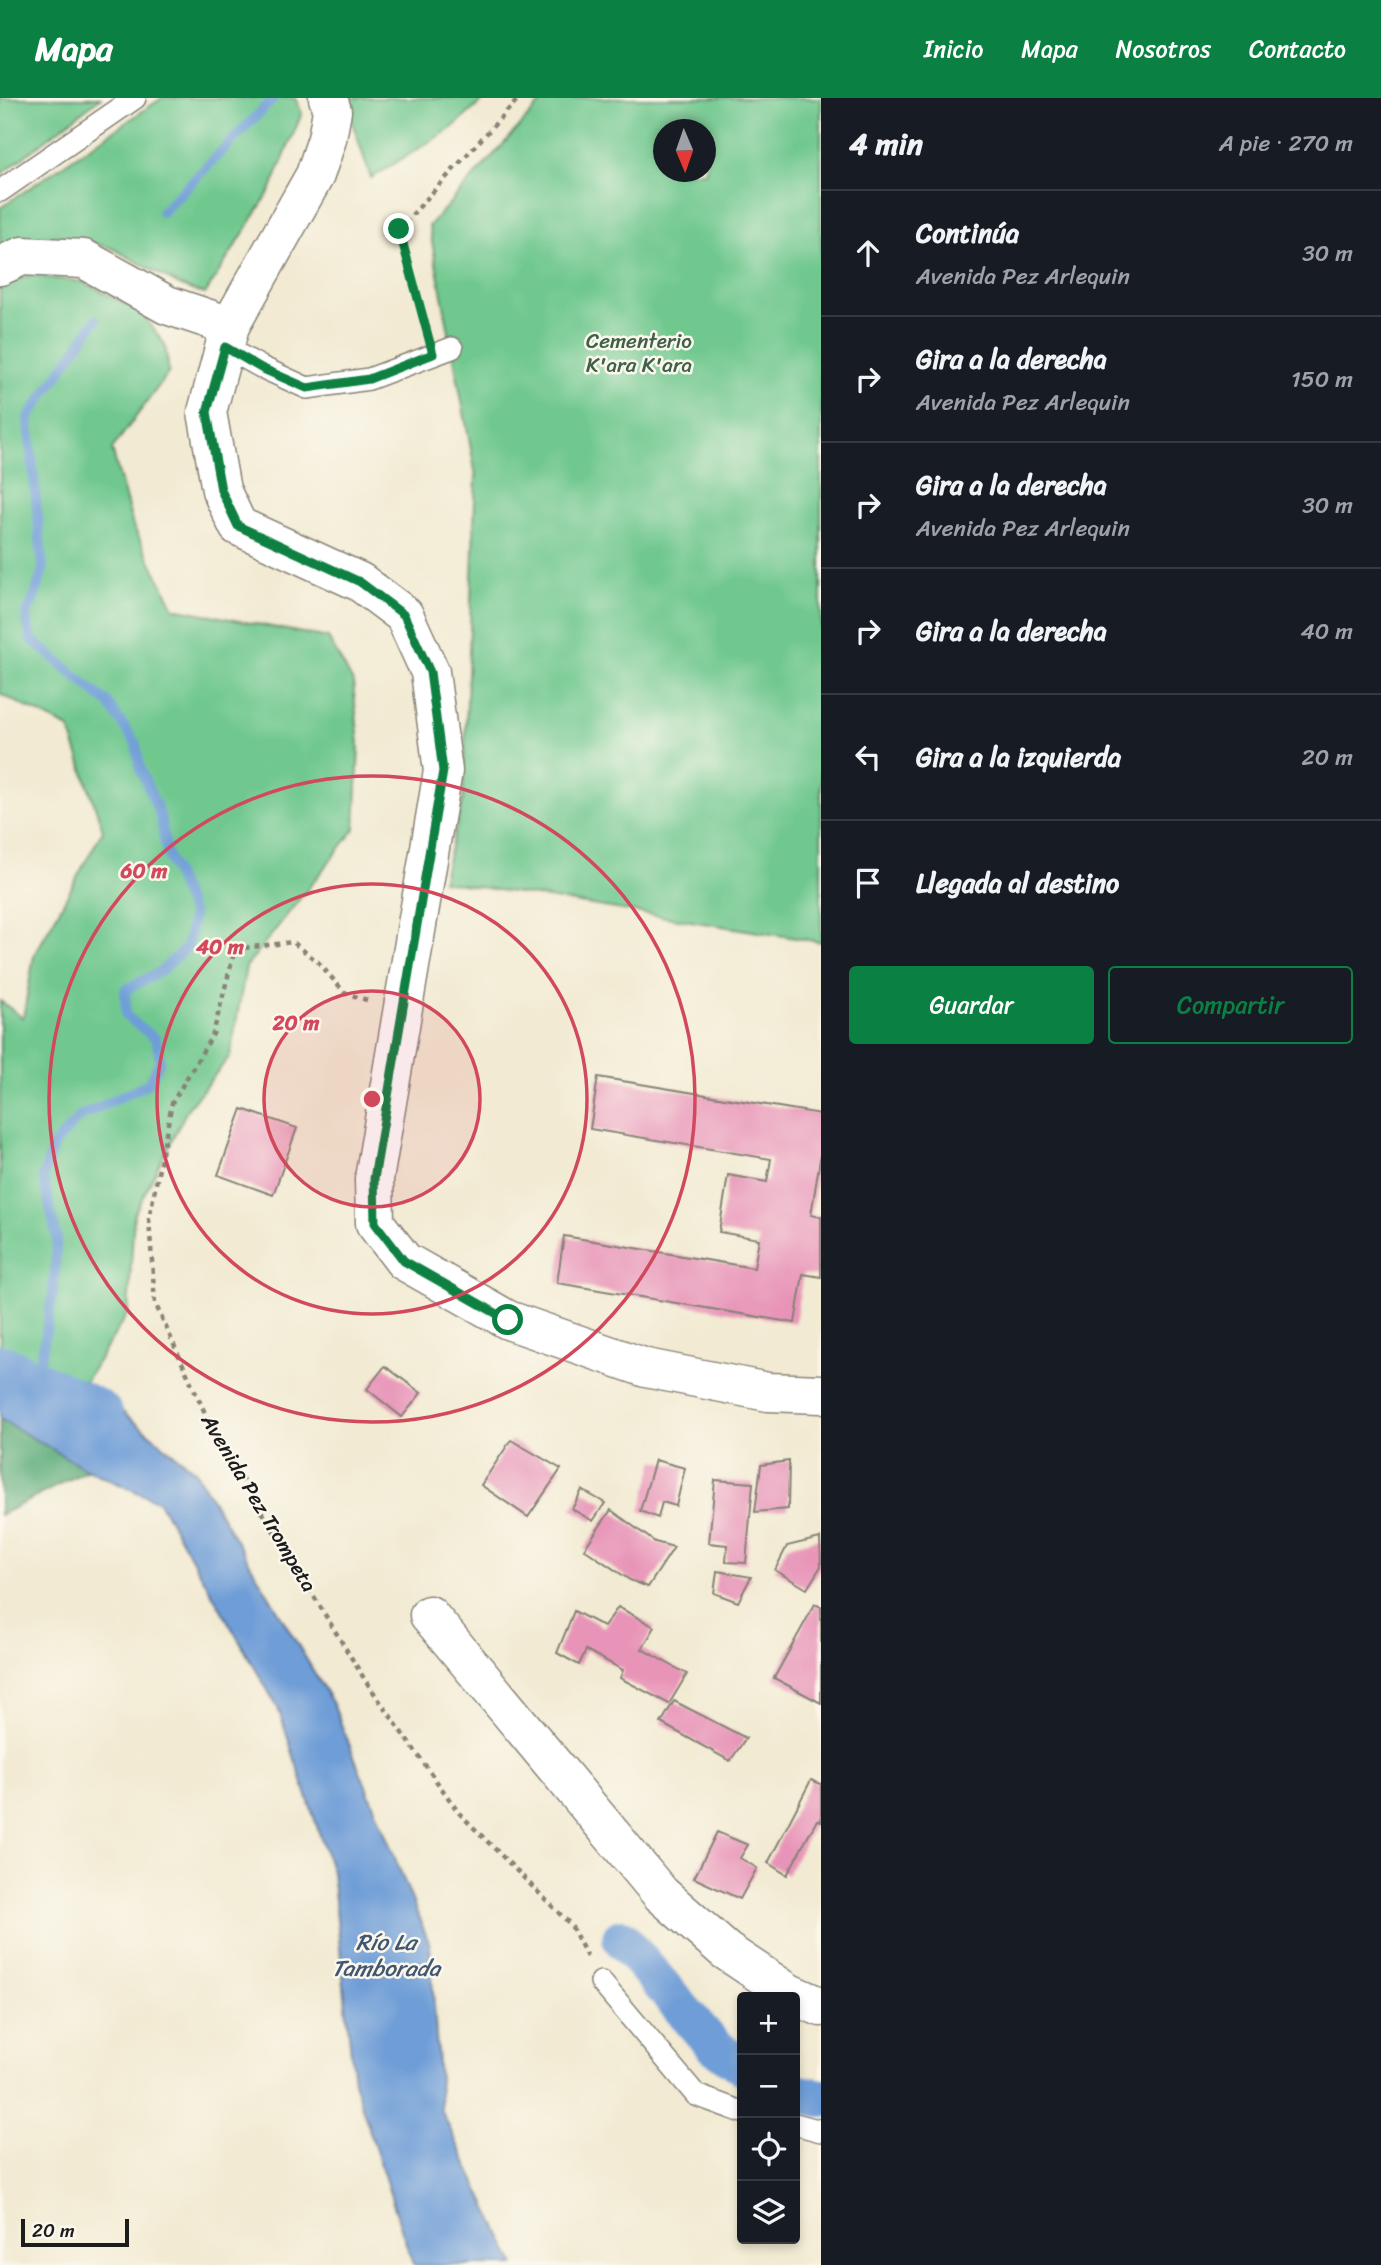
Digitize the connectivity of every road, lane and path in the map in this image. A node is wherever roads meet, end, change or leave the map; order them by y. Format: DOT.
graph roads {
  1 [pos="135,98"];
  2 [pos="328,98"];
  3 [pos="519,98"];
  4 [pos="0,191"];
  5 [pos="0,266"];
  6 [pos="228,336"];
  7 [pos="442,351"];
  8 [pos="402,1013"];
  9 [pos="821,1394"];
  10 [pos="429,1615"];
  11 [pos="601,1982"];
  12 [pos="821,2007"];
  13 [pos="737,2110"];
  14 [pos="800,2125"];
  15 [pos="821,2131"];
  1 -- 4 [label="lane"];
  2 -- 6 [label="street"];
  3 -- 7 [label="path"];
  5 -- 6 [label="street"];
  6 -- 7 [label="lane"];
  6 -- 8 [label="street"];
  8 -- 9 [label="street"];
  8 -- 11 [label="path, Avenida Pez Trompeta"];
  10 -- 12 [label="street"];
  11 -- 13 [label="lane"];
  14 -- 15 [label="lane"];
}
